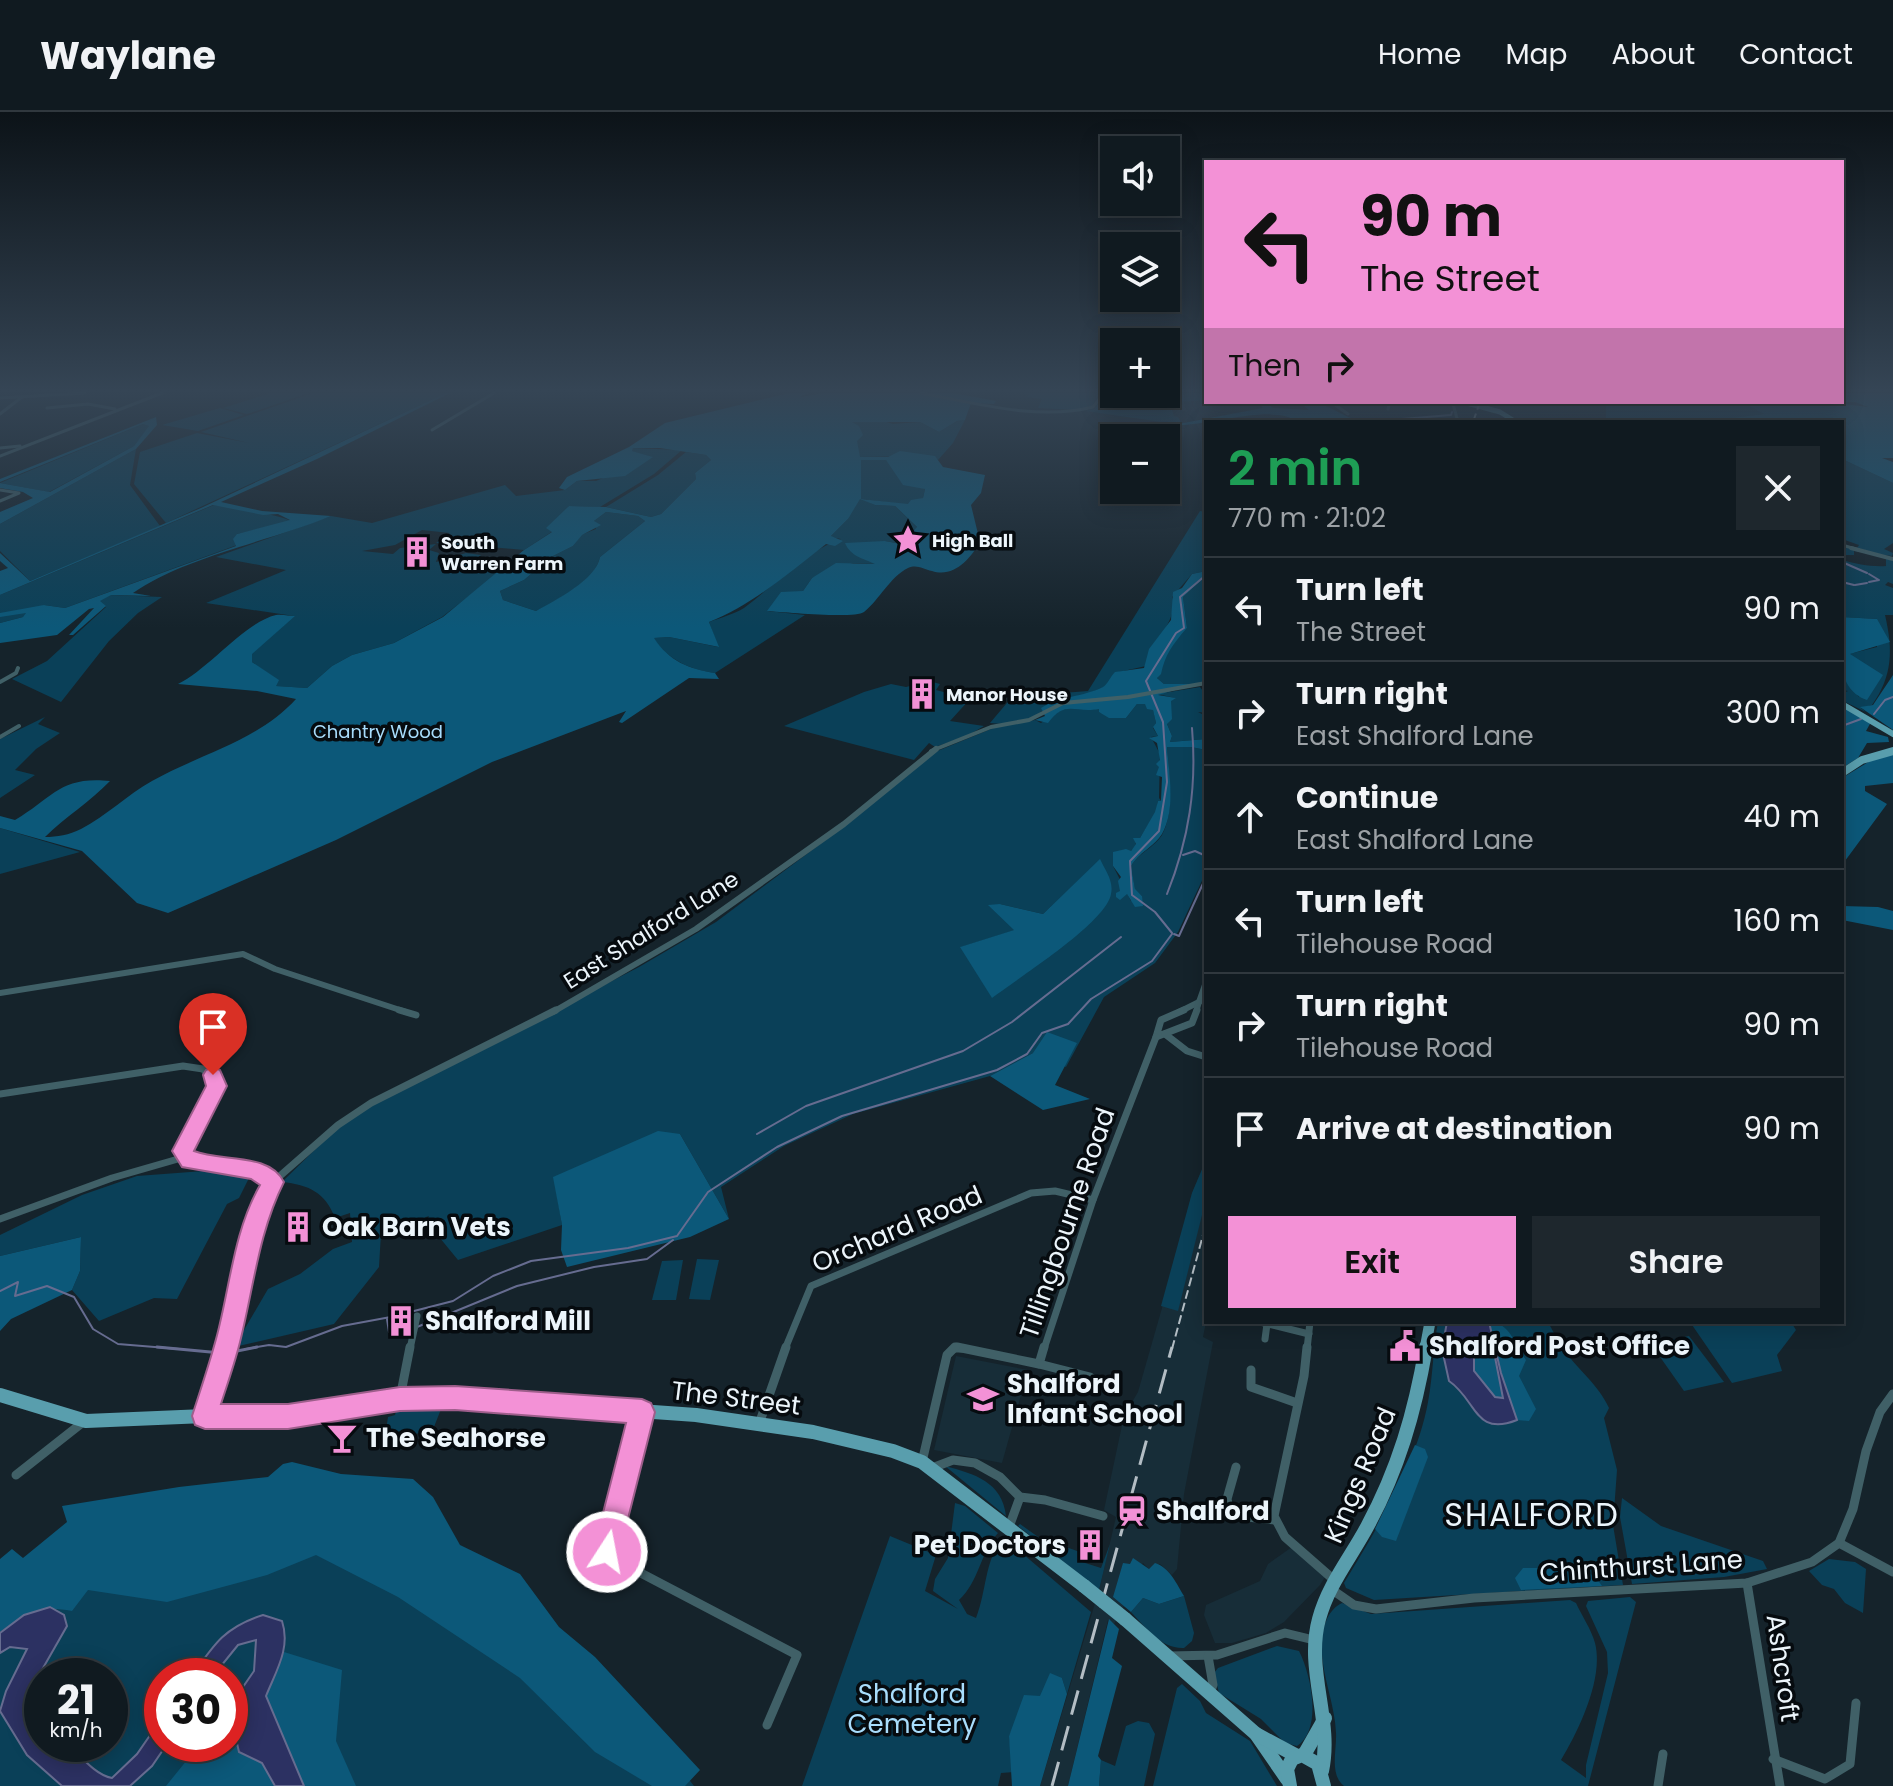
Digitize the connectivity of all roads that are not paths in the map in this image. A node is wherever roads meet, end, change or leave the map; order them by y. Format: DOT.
graph roads {
  1 [pos="0,490"];
  2 [pos="1,501"];
  3 [pos="8,502"];
  4 [pos="1844,546"];
  5 [pos="1893,559"];
  6 [pos="18,668"];
  7 [pos="0,682"];
  8 [pos="1204,683"];
  9 [pos="1844,705"];
  10 [pos="19,726"];
  11 [pos="1893,734"];
  12 [pos="0,737"];
  13 [pos="1893,751"];
  14 [pos="1844,772"];
  15 [pos="1204,989"];
  16 [pos="0,993"];
  17 [pos="1200,1002"];
  18 [pos="416,1015"];
  19 [pos="1160,1036"];
  20 [pos="1204,1056"];
  21 [pos="0,1094"];
  22 [pos="185,1157"];
  23 [pos="273,1182"];
  24 [pos="1093,1200"];
  25 [pos="0,1219"];
  26 [pos="417,1316"];
  27 [pos="1264,1324"];
  28 [pos="1268,1324"];
  29 [pos="1310,1324"];
  30 [pos="1430,1324"];
  31 [pos="1309,1334"];
  32 [pos="1265,1339"];
  33 [pos="1039,1364"];
  34 [pos="1251,1370"];
  35 [pos="1102,1386"];
  36 [pos="1893,1394"];
  37 [pos="0,1395"];
  38 [pos="400,1399"];
  39 [pos="1297,1403"];
  40 [pos="642,1412"];
  41 [pos="205,1416"];
  42 [pos="86,1421"];
  43 [pos="759,1424"];
  44 [pos="927,1465"];
  45 [pos="1236,1467"];
  46 [pos="16,1475"];
  47 [pos="1020,1497"];
  48 [pos="1103,1516"];
  49 [pos="1275,1520"];
  50 [pos="1009,1527"];
  51 [pos="1839,1543"];
  52 [pos="1893,1572"];
  53 [pos="1747,1583"];
  54 [pos="1333,1586"];
  55 [pos="1315,1640"];
  56 [pos="1166,1656"];
  57 [pos="1208,1656"];
  58 [pos="1210,1693"];
  59 [pos="1856,1703"];
  60 [pos="1325,1718"];
  61 [pos="767,1725"];
  62 [pos="1256,1734"];
  63 [pos="1663,1754"];
  64 [pos="1301,1755"];
  65 [pos="1773,1759"];
  66 [pos="1325,1781"];
  67 [pos="1289,1782"];
  68 [pos="1658,1786"];
  69 [pos="1780,1786"];
  1 -- 2 [label="street"];
  2 -- 3 [label="street"];
  4 -- 5 [label="street"];
  6 -- 7 [label="street"];
  8 -- 23 [label="street, East Shalford Lane"];
  9 -- 11 [label="main road"];
  10 -- 12 [label="street"];
  13 -- 14 [label="main road"];
  15 -- 17 [label="street"];
  16 -- 18 [label="street"];
  17 -- 19 [label="street"];
  17 -- 19 [label="street, Tillingbourne Road"];
  19 -- 20 [label="street"];
  19 -- 24 [label="street, Tillingbourne Road"];
  21 -- 22 [label="street"];
  22 -- 23 [label="street"];
  22 -- 25 [label="street"];
  23 -- 41 [label="street, East Shalford Lane"];
  24 -- 33 [label="street, Tillingbourne Road"];
  24 -- 43 [label="street, Orchard Road"];
  26 -- 38 [label="street"];
  27 -- 32 [label="street"];
  28 -- 31 [label="street"];
  29 -- 31 [label="street"];
  30 -- 54 [label="main road, Kings Road"];
  31 -- 39 [label="street"];
  33 -- 35 [label="street"];
  33 -- 44 [label="street, Tillingbourne Road"];
  34 -- 39 [label="street"];
  36 -- 51 [label="street"];
  37 -- 42 [label="main road, The Street"];
  38 -- 40 [label="main road, The Street"];
  38 -- 41 [label="main road, The Street"];
  39 -- 49 [label="street"];
  40 -- 43 [label="main road, The Street"];
  40 -- 61 [label="street"];
  41 -- 42 [label="main road, The Street"];
  42 -- 46 [label="street"];
  43 -- 44 [label="main road, The Street"];
  44 -- 47 [label="street"];
  44 -- 50 [label="main road, The Street"];
  45 -- 49 [label="street"];
  47 -- 48 [label="street"];
  47 -- 50 [label="street"];
  49 -- 54 [label="street, Chinthurst Lane"];
  50 -- 56 [label="main road, The Street, bridge"];
  51 -- 52 [label="street"];
  51 -- 53 [label="street, Chinthurst Lane"];
  53 -- 54 [label="street, Chinthurst Lane"];
  53 -- 65 [label="street, Ashcroft"];
  54 -- 55 [label="main road, Kings Road"];
  55 -- 57 [label="street"];
  55 -- 60 [label="main road, Kings Road"];
  56 -- 57 [label="street"];
  56 -- 58 [label="main road, The Street"];
  57 -- 58 [label="street"];
  58 -- 62 [label="main road, The Street"];
  59 -- 65 [label="street"];
  60 -- 64 [label="main road"];
  60 -- 66 [label="main road, Kings Road"];
  62 -- 64 [label="main road"];
  62 -- 67 [label="main road"];
  63 -- 68 [label="street"];
  64 -- 66 [label="main road"];
  64 -- 67 [label="main road"];
  65 -- 69 [label="street, Ashcroft"];
}
